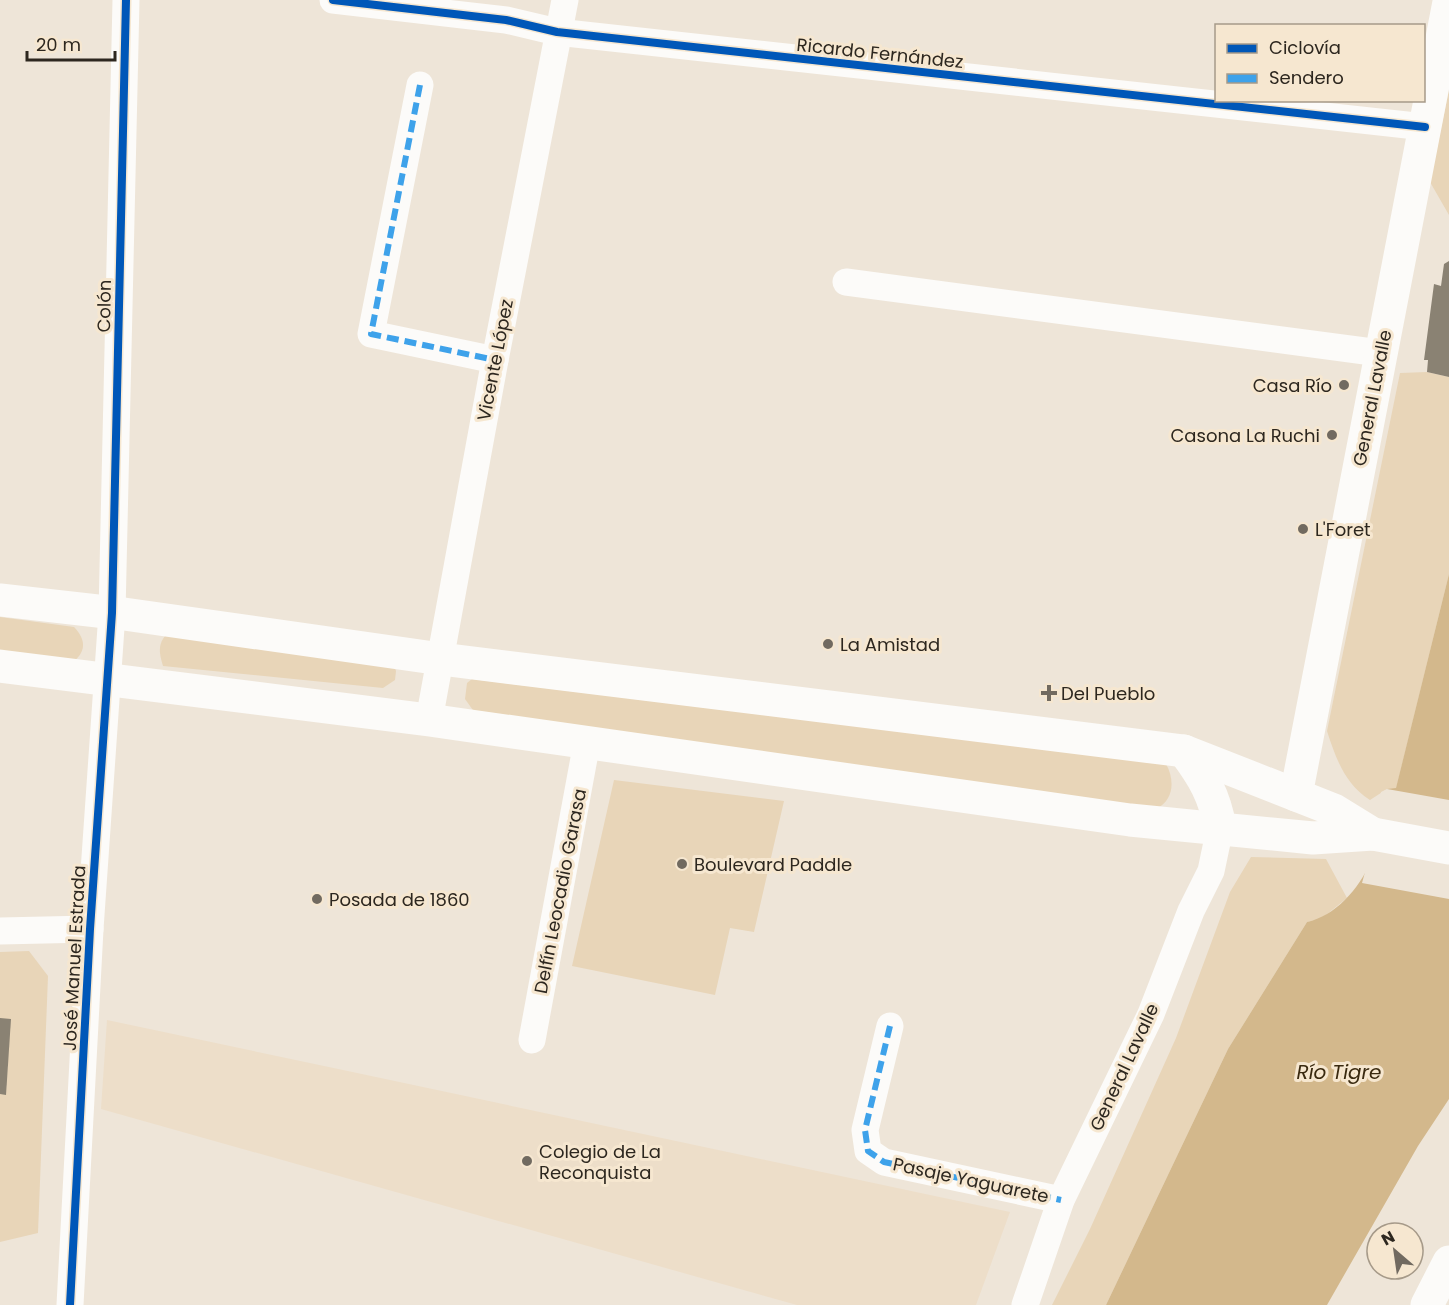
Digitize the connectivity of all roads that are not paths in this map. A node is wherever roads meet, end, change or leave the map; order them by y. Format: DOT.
graph roads {
  1 [pos="126,0"];
  2 [pos="333,0"];
  3 [pos="565,0"];
  4 [pos="1449,2"];
  5 [pos="557,32"];
  6 [pos="420,85"];
  7 [pos="1425,127"];
  8 [pos="846,282"];
  9 [pos="1380,353"];
  10 [pos="495,360"];
  11 [pos="0,600"];
  12 [pos="112,613"];
  13 [pos="441,659"];
  14 [pos="0,666"];
  15 [pos="108,680"];
  16 [pos="429,720"];
  17 [pos="587,742"];
  18 [pos="1184,751"];
  19 [pos="1296,795"];
  20 [pos="1220,828"];
  21 [pos="1373,834"];
  22 [pos="1449,848"];
  23 [pos="90,929"];
  24 [pos="0,932"];
  25 [pos="890,1026"];
  26 [pos="532,1040"];
  27 [pos="1061,1200"];
  28 [pos="1449,1262"];
  29 [pos="70,1305"];
  30 [pos="1025,1305"];
  31 [pos="1427,1305"];
  1 -- 12 [label="street, Colón"];
  2 -- 5 [label="street, Ricardo Fernández"];
  3 -- 5 [label="street, Vicente López"];
  4 -- 7 [label="main road, General Lavalle"];
  5 -- 7 [label="street, Ricardo Fernández"];
  5 -- 10 [label="street, Vicente López"];
  6 -- 10 [label="street"];
  7 -- 9 [label="main road, General Lavalle"];
  8 -- 9 [label="street"];
  9 -- 19 [label="main road, General Lavalle"];
  10 -- 13 [label="street, Vicente López"];
  11 -- 12 [label="main road"];
  12 -- 13 [label="main road"];
  12 -- 15 [label="street, José Manuel Estrada"];
  13 -- 16 [label="street, Vicente López"];
  13 -- 18 [label="main road"];
  14 -- 15 [label="main road"];
  15 -- 16 [label="main road"];
  15 -- 23 [label="street, José Manuel Estrada"];
  16 -- 17 [label="main road"];
  17 -- 20 [label="main road"];
  17 -- 26 [label="street, Delfín Leocadio Garasa"];
  18 -- 19 [label="main road"];
  18 -- 20 [label="main road"];
  19 -- 21 [label="main road"];
  20 -- 21 [label="main road"];
  20 -- 27 [label="street, General Lavalle"];
  21 -- 22 [label="main road"];
  23 -- 24 [label="street"];
  23 -- 29 [label="street, José Manuel Estrada"];
  25 -- 27 [label="street, Pasaje Yaguarete"];
  27 -- 30 [label="street, General Lavalle"];
  28 -- 31 [label="main road"];
}
